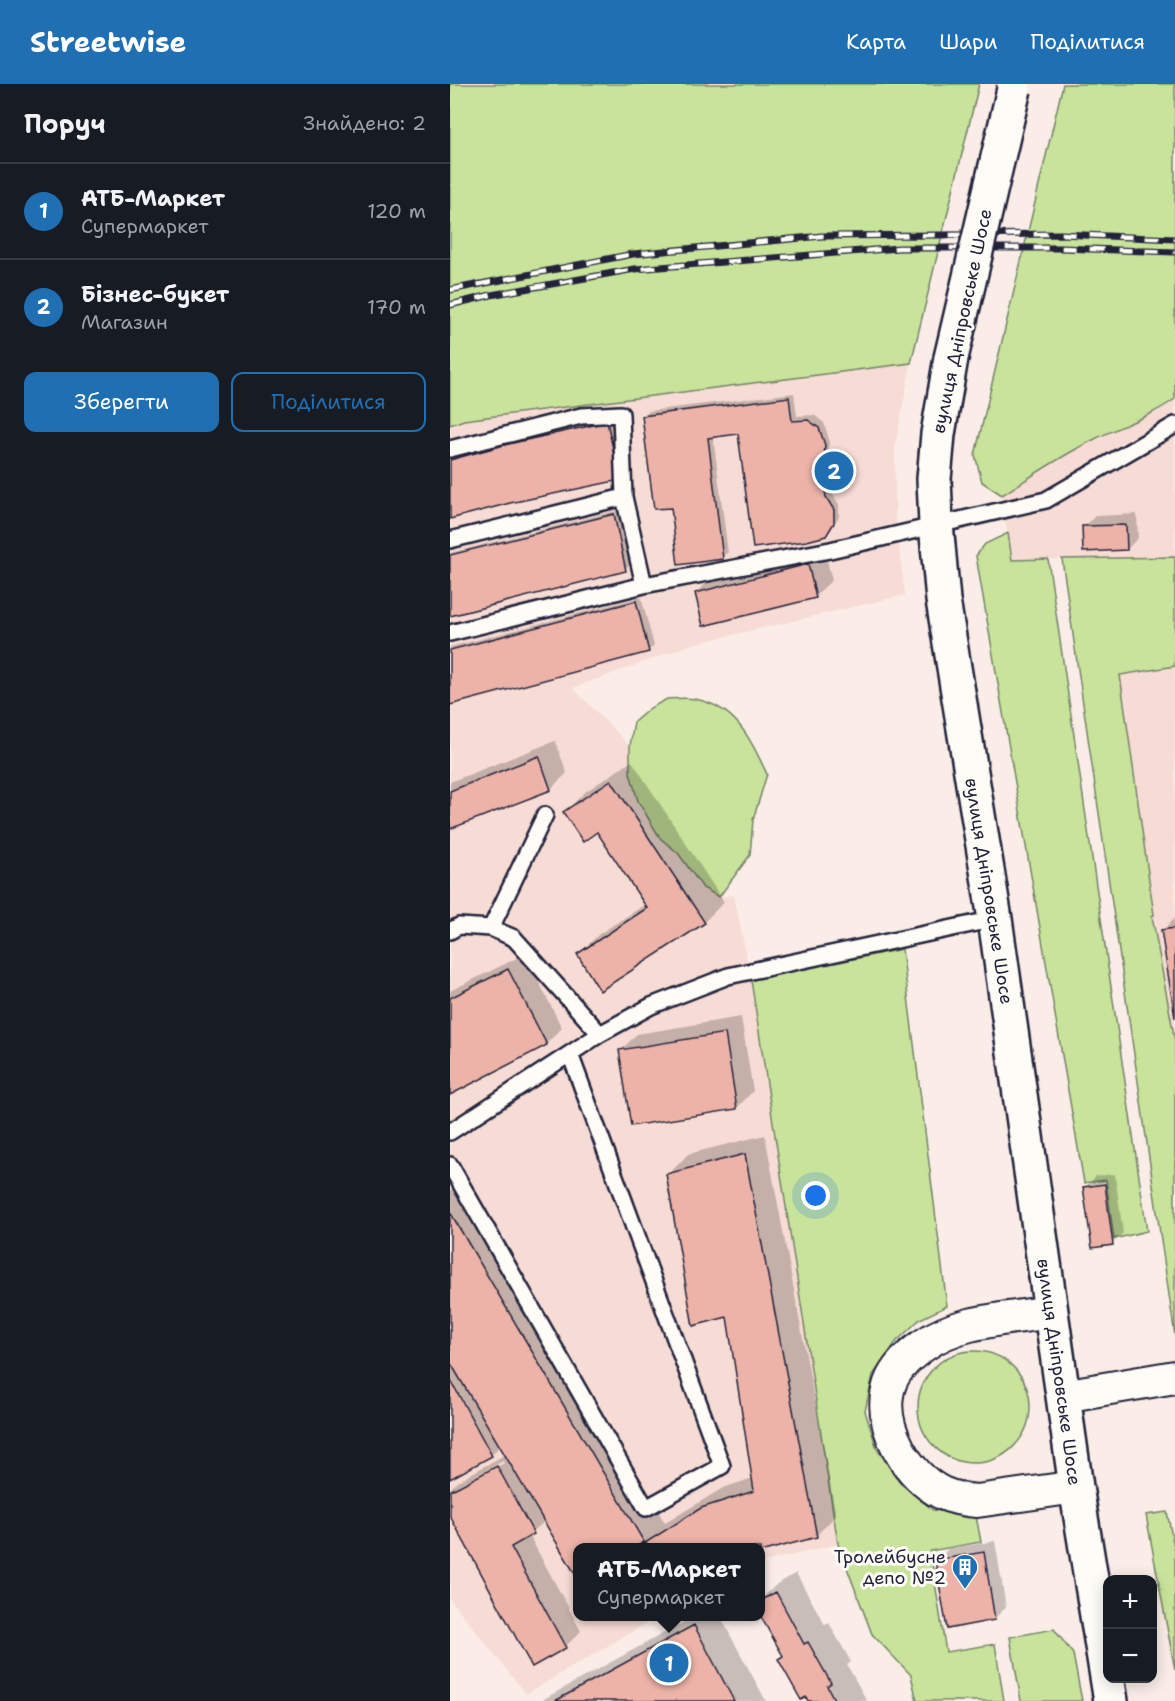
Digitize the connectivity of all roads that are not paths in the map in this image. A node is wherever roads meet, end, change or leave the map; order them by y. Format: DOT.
graph roads {
  1 [pos="1014,86"];
  2 [pos="1175,426"];
  3 [pos="450,449"];
  4 [pos="624,497"];
  5 [pos="936,524"];
  6 [pos="450,540"];
  7 [pos="644,585"];
  8 [pos="450,633"];
  9 [pos="545,815"];
  10 [pos="994,919"];
  11 [pos="491,928"];
  12 [pos="450,932"];
  13 [pos="600,1034"];
  14 [pos="570,1054"];
  15 [pos="450,1132"];
  16 [pos="450,1165"];
  17 [pos="1050,1312"];
  18 [pos="1175,1377"];
  19 [pos="1063,1396"];
  20 [pos="1076,1487"];
  21 [pos="1111,1701"];
  1 -- 5 [label="main road, вулиця Дніпровське Шосе, bridge"];
  2 -- 5 [label="lane"];
  3 -- 4 [label="lane"];
  4 -- 6 [label="lane"];
  4 -- 7 [label="lane"];
  5 -- 7 [label="lane"];
  5 -- 10 [label="main road, вулиця Дніпровське Шосе"];
  7 -- 8 [label="lane"];
  9 -- 11 [label="lane"];
  10 -- 13 [label="lane"];
  10 -- 17 [label="main road, вулиця Дніпровське Шосе"];
  11 -- 12 [label="lane"];
  11 -- 13 [label="lane"];
  13 -- 14 [label="lane"];
  14 -- 15 [label="lane"];
  14 -- 16 [label="lane"];
  17 -- 19 [label="main road, вулиця Дніпровське Шосе"];
  17 -- 20 [label="street"];
  18 -- 19 [label="street"];
  19 -- 20 [label="main road, вулиця Дніпровське Шосе"];
  20 -- 21 [label="main road, вулиця Дніпровське Шосе"];
}
